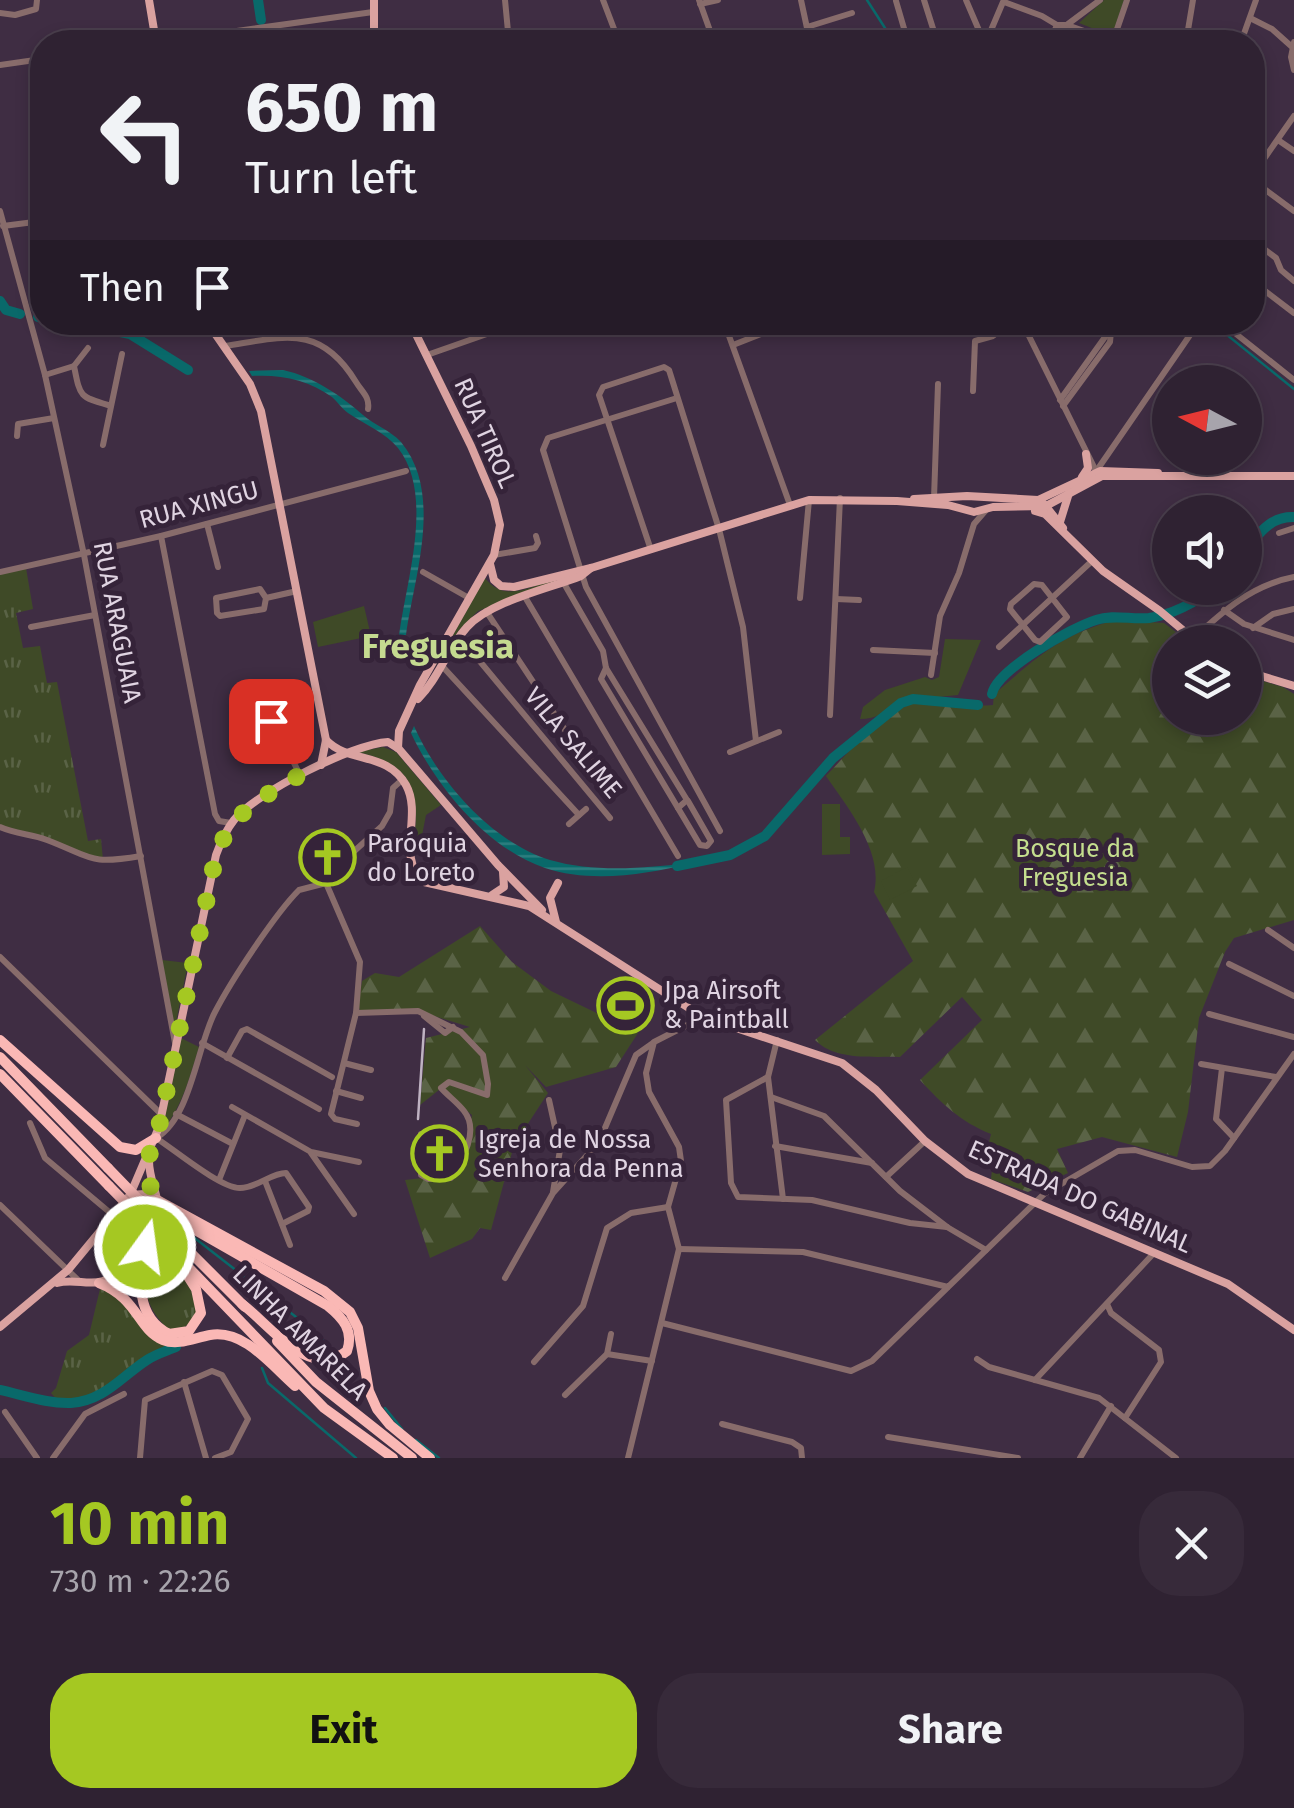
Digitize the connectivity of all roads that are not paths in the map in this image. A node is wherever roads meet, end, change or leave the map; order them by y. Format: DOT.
graph roads {
  1 [pos="37,0"];
  2 [pos="149,0"];
  3 [pos="374,0"];
  4 [pos="504,0"];
  5 [pos="603,0"];
  6 [pos="718,0"];
  7 [pos="801,0"];
  8 [pos="924,0"];
  9 [pos="966,0"];
  10 [pos="1100,0"];
  11 [pos="1127,0"];
  12 [pos="1193,0"];
  13 [pos="1256,0"];
  14 [pos="896,1"];
  15 [pos="1004,1"];
  16 [pos="699,2"];
  17 [pos="373,12"];
  18 [pos="852,13"];
  19 [pos="0,14"];
  20 [pos="1250,18"];
  21 [pos="1067,24"];
  22 [pos="1057,25"];
  23 [pos="807,27"];
  24 [pos="155,30"];
  25 [pos="243,30"];
  26 [pos="374,30"];
  27 [pos="508,30"];
  28 [pos="614,30"];
  29 [pos="710,30"];
  30 [pos="808,30"];
  31 [pos="904,30"];
  32 [pos="933,30"];
  33 [pos="980,30"];
  34 [pos="991,30"];
  35 [pos="1055,30"];
  36 [pos="1083,30"];
  37 [pos="1118,30"];
  38 [pos="1186,30"];
  39 [pos="1246,30"];
  40 [pos="1293,44"];
  41 [pos="30,61"];
  42 [pos="0,66"];
  43 [pos="1294,70"];
  44 [pos="1294,116"];
  45 [pos="1278,140"];
  46 [pos="1294,152"];
  47 [pos="1265,155"];
  48 [pos="1265,190"];
  49 [pos="0,212"];
  50 [pos="1294,212"];
  51 [pos="30,223"];
  52 [pos="3,226"];
  53 [pos="1265,250"];
  54 [pos="1294,280"];
  55 [pos="1265,291"];
  56 [pos="1294,313"];
  57 [pos="30,321"];
  58 [pos="34,335"];
  59 [pos="217,335"];
  60 [pos="417,335"];
  61 [pos="484,335"];
  62 [pos="729,335"];
  63 [pos="758,335"];
  64 [pos="994,335"];
  65 [pos="1028,335"];
  66 [pos="1111,335"];
  67 [pos="1191,335"];
  68 [pos="1237,335"];
  69 [pos="733,345"];
  70 [pos="225,346"];
  71 [pos="88,348"];
  72 [pos="122,354"];
  73 [pos="427,355"];
  74 [pos="74,366"];
  75 [pos="45,374"];
  76 [pos="1294,380"];
  77 [pos="938,384"];
  78 [pos="973,391"];
  79 [pos="678,398"];
  80 [pos="1062,403"];
  81 [pos="108,405"];
  82 [pos="368,409"];
  83 [pos="54,418"];
  84 [pos="606,420"];
  85 [pos="17,436"];
  86 [pos="103,444"];
  87 [pos="1107,452"];
  88 [pos="1086,454"];
  89 [pos="1117,470"];
  90 [pos="406,471"];
  91 [pos="1152,474"];
  92 [pos="1167,475"];
  93 [pos="1096,476"];
  94 [pos="1294,476"];
  95 [pos="1070,488"];
  96 [pos="840,498"];
  97 [pos="934,498"];
  98 [pos="809,500"];
  99 [pos="1034,500"];
  100 [pos="897,501"];
  101 [pos="992,503"];
  102 [pos="280,505"];
  103 [pos="790,505"];
  104 [pos="1046,506"];
  105 [pos="1026,508"];
  106 [pos="966,511"];
  107 [pos="1060,522"];
  108 [pos="207,524"];
  109 [pos="1294,528"];
  110 [pos="719,529"];
  111 [pos="1065,532"];
  112 [pos="1278,533"];
  113 [pos="970,534"];
  114 [pos="161,536"];
  115 [pos="536,536"];
  116 [pos="651,550"];
  117 [pos="84,555"];
  118 [pos="492,560"];
  119 [pos="1092,561"];
  120 [pos="218,567"];
  121 [pos="0,572"];
  122 [pos="423,572"];
  123 [pos="580,572"];
  124 [pos="1294,577"];
  125 [pos="561,579"];
  126 [pos="297,591"];
  127 [pos="266,598"];
  128 [pos="469,598"];
  129 [pos="524,598"];
  130 [pos="800,598"];
  131 [pos="1052,598"];
  132 [pos="836,599"];
  133 [pos="859,600"];
  134 [pos="1294,608"];
  135 [pos="1224,610"];
  136 [pos="486,611"];
  137 [pos="95,615"];
  138 [pos="1022,625"];
  139 [pos="1177,625"];
  140 [pos="1210,625"];
  141 [pos="1248,625"];
  142 [pos="1257,625"];
  143 [pos="31,627"];
  144 [pos="1262,631"];
  145 [pos="457,640"];
  146 [pos="1294,640"];
  147 [pos="998,646"];
  148 [pos="873,650"];
  149 [pos="935,653"];
  150 [pos="442,667"];
  151 [pos="606,668"];
  152 [pos="931,675"];
  153 [pos="1262,676"];
  154 [pos="1294,686"];
  155 [pos="414,702"];
  156 [pos="233,703"];
  157 [pos="830,716"];
  158 [pos="268,719"];
  159 [pos="780,732"];
  160 [pos="240,734"];
  161 [pos="326,740"];
  162 [pos="756,741"];
  163 [pos="399,750"];
  164 [pos="730,752"];
  165 [pos="344,754"];
  166 [pos="591,757"];
  167 [pos="321,765"];
  168 [pos="300,775"];
  169 [pos="403,779"];
  170 [pos="687,800"];
  171 [pos="586,808"];
  172 [pos="678,808"];
  173 [pos="580,815"];
  174 [pos="610,818"];
  175 [pos="232,823"];
  176 [pos="569,824"];
  177 [pos="0,827"];
  178 [pos="720,830"];
  179 [pos="142,856"];
  180 [pos="678,856"];
  181 [pos="500,867"];
  182 [pos="326,883"];
  183 [pos="558,883"];
  184 [pos="488,895"];
  185 [pos="552,919"];
  186 [pos="1268,930"];
  187 [pos="1294,937"];
  188 [pos="1281,939"];
  189 [pos="1294,948"];
  190 [pos="1,960"];
  191 [pos="1229,964"];
  192 [pos="1294,996"];
  193 [pos="356,1013"];
  194 [pos="1208,1014"];
  195 [pos="177,1017"];
  196 [pos="703,1017"];
  197 [pos="1294,1037"];
  198 [pos="0,1040"];
  199 [pos="778,1040"];
  200 [pos="654,1042"];
  201 [pos="202,1044"];
  202 [pos="1294,1054"];
  203 [pos="0,1057"];
  204 [pos="227,1058"];
  205 [pos="344,1062"];
  206 [pos="1202,1064"];
  207 [pos="1222,1068"];
  208 [pos="371,1070"];
  209 [pos="0,1074"];
  210 [pos="332,1076"];
  211 [pos="768,1077"];
  212 [pos="1276,1078"];
  213 [pos="336,1092"];
  214 [pos="771,1097"];
  215 [pos="361,1098"];
  216 [pos="550,1100"];
  217 [pos="232,1107"];
  218 [pos="319,1110"];
  219 [pos="161,1114"];
  220 [pos="176,1114"];
  221 [pos="245,1115"];
  222 [pos="30,1123"];
  223 [pos="357,1124"];
  224 [pos="156,1138"];
  225 [pos="1234,1138"];
  226 [pos="924,1141"];
  227 [pos="233,1144"];
  228 [pos="776,1146"];
  229 [pos="149,1152"];
  230 [pos="311,1152"];
  231 [pos="359,1162"];
  232 [pos="460,1162"];
  233 [pos="872,1163"];
  234 [pos="886,1177"];
  235 [pos="218,1180"];
  236 [pos="265,1181"];
  237 [pos="553,1193"];
  238 [pos="130,1195"];
  239 [pos="783,1199"];
  240 [pos="157,1200"];
  241 [pos="1036,1204"];
  242 [pos="0,1205"];
  243 [pos="668,1207"];
  244 [pos="354,1214"];
  245 [pos="115,1217"];
  246 [pos="282,1224"];
  247 [pos="947,1227"];
  248 [pos="157,1228"];
  249 [pos="169,1242"];
  250 [pos="290,1245"];
  251 [pos="145,1247"];
  252 [pos="679,1249"];
  253 [pos="986,1250"];
  254 [pos="1154,1253"];
  255 [pos="82,1254"];
  256 [pos="68,1270"];
  257 [pos="506,1278"];
  258 [pos="88,1282"];
  259 [pos="53,1284"];
  260 [pos="948,1287"];
  261 [pos="242,1304"];
  262 [pos="1107,1304"];
  263 [pos="1100,1312"];
  264 [pos="1112,1313"];
  265 [pos="662,1324"];
  266 [pos="0,1327"];
  267 [pos="1294,1330"];
  268 [pos="611,1334"];
  269 [pos="607,1354"];
  270 [pos="977,1359"];
  271 [pos="652,1361"];
  272 [pos="534,1362"];
  273 [pos="1035,1380"];
  274 [pos="184,1382"];
  275 [pos="124,1394"];
  276 [pos="565,1395"];
  277 [pos="1110,1406"];
  278 [pos="324,1408"];
  279 [pos="5,1412"];
  280 [pos="1125,1418"];
  281 [pos="722,1424"];
  282 [pos="888,1438"];
  283 [pos="992,1456"];
  284 [pos="37,1458"];
  285 [pos="53,1458"];
  286 [pos="140,1458"];
  287 [pos="206,1458"];
  288 [pos="215,1458"];
  289 [pos="393,1458"];
  290 [pos="412,1458"];
  291 [pos="430,1458"];
  292 [pos="628,1458"];
  293 [pos="802,1458"];
  294 [pos="1018,1458"];
  295 [pos="1080,1458"];
  296 [pos="1176,1458"];
  1 -- 19 [label="street"];
  2 -- 24 [label="main road"];
  3 -- 17 [label="main road"];
  4 -- 27 [label="street"];
  5 -- 28 [label="street"];
  6 -- 16 [label="street"];
  7 -- 23 [label="street"];
  8 -- 32 [label="street"];
  9 -- 33 [label="street"];
  10 -- 21 [label="street"];
  11 -- 37 [label="street"];
  12 -- 38 [label="street"];
  13 -- 20 [label="street"];
  14 -- 31 [label="street"];
  15 -- 22 [label="street"];
  15 -- 34 [label="street"];
  16 -- 29 [label="street"];
  17 -- 25 [label="street"];
  17 -- 26 [label="main road"];
  18 -- 23 [label="street"];
  20 -- 39 [label="street"];
  20 -- 40 [label="street"];
  21 -- 22 [label="street"];
  21 -- 36 [label="street"];
  22 -- 35 [label="street"];
  23 -- 30 [label="street"];
  40 -- 43 [label="street"];
  41 -- 42 [label="street"];
  44 -- 45 [label="street"];
  45 -- 46 [label="street"];
  45 -- 47 [label="street"];
  48 -- 50 [label="street"];
  49 -- 52 [label="street, RUA ARAGUAIA"];
  51 -- 52 [label="street"];
  52 -- 57 [label="street, RUA ARAGUAIA"];
  53 -- 54 [label="street"];
  55 -- 56 [label="street"];
  58 -- 75 [label="street, RUA ARAGUAIA"];
  59 -- 70 [label="main road"];
  60 -- 73 [label="main road, RUA TIROL"];
  61 -- 73 [label="street"];
  62 -- 69 [label="street"];
  63 -- 69 [label="street"];
  64 -- 78 [label="street"];
  65 -- 80 [label="street"];
  66 -- 80 [label="street"];
  67 -- 87 [label="street"];
  68 -- 76 [label="street"];
  69 -- 103 [label="street"];
  70 -- 82 [label="street"];
  70 -- 102 [label="main road"];
  71 -- 74 [label="street"];
  72 -- 81 [label="street"];
  73 -- 118 [label="main road, RUA TIROL"];
  74 -- 75 [label="street"];
  74 -- 81 [label="street"];
  75 -- 83 [label="street, RUA ARAGUAIA"];
  77 -- 97 [label="street"];
  79 -- 84 [label="street"];
  79 -- 84 [label="street"];
  79 -- 110 [label="street"];
  80 -- 88 [label="street"];
  81 -- 86 [label="street"];
  83 -- 85 [label="street"];
  83 -- 117 [label="street, RUA ARAGUAIA"];
  84 -- 116 [label="street"];
  84 -- 123 [label="street"];
  87 -- 88 [label="street"];
  87 -- 89 [label="street"];
  87 -- 93 [label="street"];
  88 -- 93 [label="street"];
  88 -- 95 [label="main road"];
  89 -- 91 [label="main road"];
  89 -- 93 [label="main road"];
  90 -- 102 [label="street, RUA XINGU"];
  92 -- 93 [label="main road"];
  92 -- 94 [label="main road"];
  93 -- 95 [label="main road"];
  95 -- 99 [label="main road"];
  95 -- 104 [label="main road"];
  95 -- 107 [label="main road"];
  96 -- 98 [label="main road"];
  96 -- 100 [label="main road"];
  96 -- 132 [label="street"];
  97 -- 100 [label="main road"];
  97 -- 101 [label="main road"];
  98 -- 103 [label="main road"];
  98 -- 130 [label="street"];
  99 -- 101 [label="main road"];
  99 -- 104 [label="main road"];
  100 -- 106 [label="main road"];
  101 -- 105 [label="main road"];
  101 -- 106 [label="main road"];
  101 -- 113 [label="street"];
  102 -- 108 [label="street, RUA XINGU"];
  102 -- 126 [label="main road"];
  103 -- 110 [label="main road"];
  104 -- 105 [label="main road"];
  104 -- 107 [label="main road"];
  105 -- 111 [label="main road"];
  106 -- 113 [label="street"];
  107 -- 111 [label="main road"];
  108 -- 114 [label="street, RUA XINGU"];
  108 -- 120 [label="street"];
  109 -- 112 [label="street"];
  110 -- 116 [label="main road"];
  110 -- 162 [label="street"];
  111 -- 119 [label="main road"];
  113 -- 149 [label="street"];
  114 -- 117 [label="street, RUA XINGU"];
  114 -- 175 [label="street"];
  115 -- 118 [label="street"];
  116 -- 123 [label="main road"];
  117 -- 121 [label="street, RUA XINGU"];
  117 -- 137 [label="street, RUA ARAGUAIA"];
  118 -- 125 [label="main road"];
  118 -- 128 [label="main road"];
  119 -- 131 [label="street"];
  119 -- 139 [label="main road"];
  122 -- 128 [label="street"];
  123 -- 125 [label="main road"];
  123 -- 178 [label="street"];
  124 -- 135 [label="street"];
  125 -- 129 [label="main road"];
  125 -- 151 [label="street"];
  126 -- 127 [label="street"];
  126 -- 161 [label="main road"];
  127 -- 127 [label="street"];
  128 -- 155 [label="main road"];
  129 -- 136 [label="main road"];
  129 -- 180 [label="street"];
  131 -- 138 [label="street"];
  131 -- 138 [label="street"];
  131 -- 138 [label="street"];
  132 -- 133 [label="street"];
  132 -- 157 [label="street"];
  134 -- 142 [label="street"];
  135 -- 140 [label="street"];
  135 -- 141 [label="street"];
  136 -- 145 [label="main road"];
  136 -- 166 [label="street"];
  137 -- 143 [label="street"];
  137 -- 179 [label="street, RUA ARAGUAIA"];
  138 -- 147 [label="street"];
  144 -- 146 [label="street"];
  145 -- 150 [label="main road"];
  145 -- 174 [label="street, VILA SALIME"];
  148 -- 149 [label="street"];
  149 -- 152 [label="street"];
  150 -- 155 [label="main road"];
  150 -- 173 [label="street"];
  151 -- 170 [label="street"];
  151 -- 172 [label="street"];
  153 -- 154 [label="main road"];
  155 -- 163 [label="main road"];
  156 -- 158 [label="street"];
  158 -- 160 [label="street"];
  158 -- 168 [label="street"];
  159 -- 162 [label="street"];
  161 -- 165 [label="main road"];
  161 -- 167 [label="main road"];
  162 -- 164 [label="street"];
  163 -- 165 [label="main road"];
  163 -- 181 [label="main road, ESTRADA DO GABINAL"];
  165 -- 167 [label="main road"];
  165 -- 169 [label="main road"];
  167 -- 168 [label="main road"];
  168 -- 175 [label="main road"];
  169 -- 182 [label="street"];
  169 -- 184 [label="main road, ESTRADA DO GABINAL"];
  170 -- 172 [label="street"];
  170 -- 172 [label="street"];
  171 -- 173 [label="street"];
  173 -- 176 [label="street"];
  175 -- 195 [label="main road"];
  177 -- 179 [label="street"];
  179 -- 195 [label="street, RUA ARAGUAIA"];
  181 -- 184 [label="main road"];
  181 -- 185 [label="main road, ESTRADA DO GABINAL"];
  182 -- 193 [label="street"];
  182 -- 201 [label="street"];
  183 -- 185 [label="main road"];
  184 -- 185 [label="main road, ESTRADA DO GABINAL"];
  185 -- 196 [label="main road, ESTRADA DO GABINAL"];
  186 -- 188 [label="street"];
  187 -- 188 [label="street"];
  188 -- 189 [label="street"];
  190 -- 219 [label="street"];
  191 -- 192 [label="street"];
  193 -- 205 [label="street"];
  193 -- 232 [label="street"];
  194 -- 197 [label="street"];
  195 -- 219 [label="main road"];
  196 -- 199 [label="main road, ESTRADA DO GABINAL"];
  196 -- 200 [label="street"];
  198 -- 224 [label="highway"];
  199 -- 211 [label="street"];
  199 -- 226 [label="main road, ESTRADA DO GABINAL"];
  200 -- 237 [label="street"];
  200 -- 243 [label="street"];
  201 -- 204 [label="street"];
  201 -- 220 [label="street"];
  202 -- 212 [label="street"];
  203 -- 249 [label="highway, LINHA AMARELA, bridge"];
  204 -- 210 [label="street"];
  204 -- 218 [label="street"];
  205 -- 208 [label="street"];
  205 -- 213 [label="street"];
  206 -- 207 [label="street"];
  207 -- 212 [label="street"];
  207 -- 225 [label="street"];
  209 -- 249 [label="highway, LINHA AMARELA, bridge"];
  211 -- 214 [label="street"];
  211 -- 239 [label="street"];
  212 -- 225 [label="street"];
  213 -- 215 [label="street"];
  213 -- 223 [label="street"];
  214 -- 228 [label="street"];
  214 -- 233 [label="street"];
  216 -- 237 [label="street"];
  217 -- 221 [label="street"];
  219 -- 224 [label="main road"];
  220 -- 224 [label="street"];
  220 -- 227 [label="street"];
  221 -- 227 [label="street"];
  221 -- 230 [label="street"];
  222 -- 245 [label="street"];
  224 -- 229 [label="main road"];
  224 -- 235 [label="street"];
  225 -- 241 [label="street"];
  226 -- 234 [label="street"];
  226 -- 241 [label="main road, ESTRADA DO GABINAL"];
  227 -- 235 [label="street"];
  228 -- 233 [label="street"];
  228 -- 239 [label="street"];
  229 -- 238 [label="main road"];
  229 -- 240 [label="main road"];
  230 -- 231 [label="street"];
  230 -- 244 [label="street"];
  232 -- 232 [label="street"];
  233 -- 234 [label="street"];
  234 -- 247 [label="street"];
  235 -- 236 [label="street"];
  236 -- 246 [label="street"];
  236 -- 246 [label="street"];
  237 -- 257 [label="street"];
  238 -- 240 [label="main road"];
  238 -- 245 [label="main road"];
  239 -- 247 [label="street"];
  240 -- 248 [label="main road"];
  240 -- 291 [label="highway"];
  241 -- 253 [label="street"];
  241 -- 254 [label="main road, ESTRADA DO GABINAL"];
  242 -- 256 [label="street"];
  243 -- 252 [label="street"];
  243 -- 272 [label="street"];
  245 -- 255 [label="main road"];
  246 -- 250 [label="street"];
  247 -- 253 [label="street"];
  248 -- 251 [label="main road"];
  248 -- 261 [label="highway"];
  249 -- 251 [label="highway"];
  249 -- 261 [label="highway, LINHA AMARELA"];
  249 -- 278 [label="highway, LINHA AMARELA"];
  251 -- 258 [label="main road"];
  252 -- 260 [label="street"];
  252 -- 265 [label="street"];
  253 -- 260 [label="street"];
  254 -- 262 [label="street"];
  254 -- 267 [label="main road, ESTRADA DO GABINAL"];
  255 -- 256 [label="main road"];
  255 -- 258 [label="main road"];
  256 -- 258 [label="street"];
  256 -- 259 [label="main road"];
  258 -- 259 [label="main road"];
  258 -- 278 [label="highway"];
  259 -- 266 [label="main road"];
  260 -- 265 [label="street"];
  261 -- 290 [label="highway, LINHA AMARELA"];
  262 -- 263 [label="street"];
  262 -- 264 [label="street"];
  263 -- 264 [label="street"];
  263 -- 273 [label="street"];
  264 -- 280 [label="street"];
  265 -- 271 [label="street"];
  268 -- 269 [label="street"];
  269 -- 271 [label="street"];
  269 -- 276 [label="street"];
  270 -- 273 [label="street"];
  271 -- 292 [label="street"];
  273 -- 277 [label="street"];
  274 -- 286 [label="street"];
  274 -- 287 [label="street"];
  274 -- 288 [label="street"];
  275 -- 285 [label="street"];
  277 -- 280 [label="street"];
  277 -- 295 [label="street"];
  278 -- 289 [label="highway, LINHA AMARELA"];
  279 -- 284 [label="street"];
  280 -- 296 [label="street"];
  281 -- 293 [label="street"];
  282 -- 283 [label="street"];
  283 -- 294 [label="street"];
}
